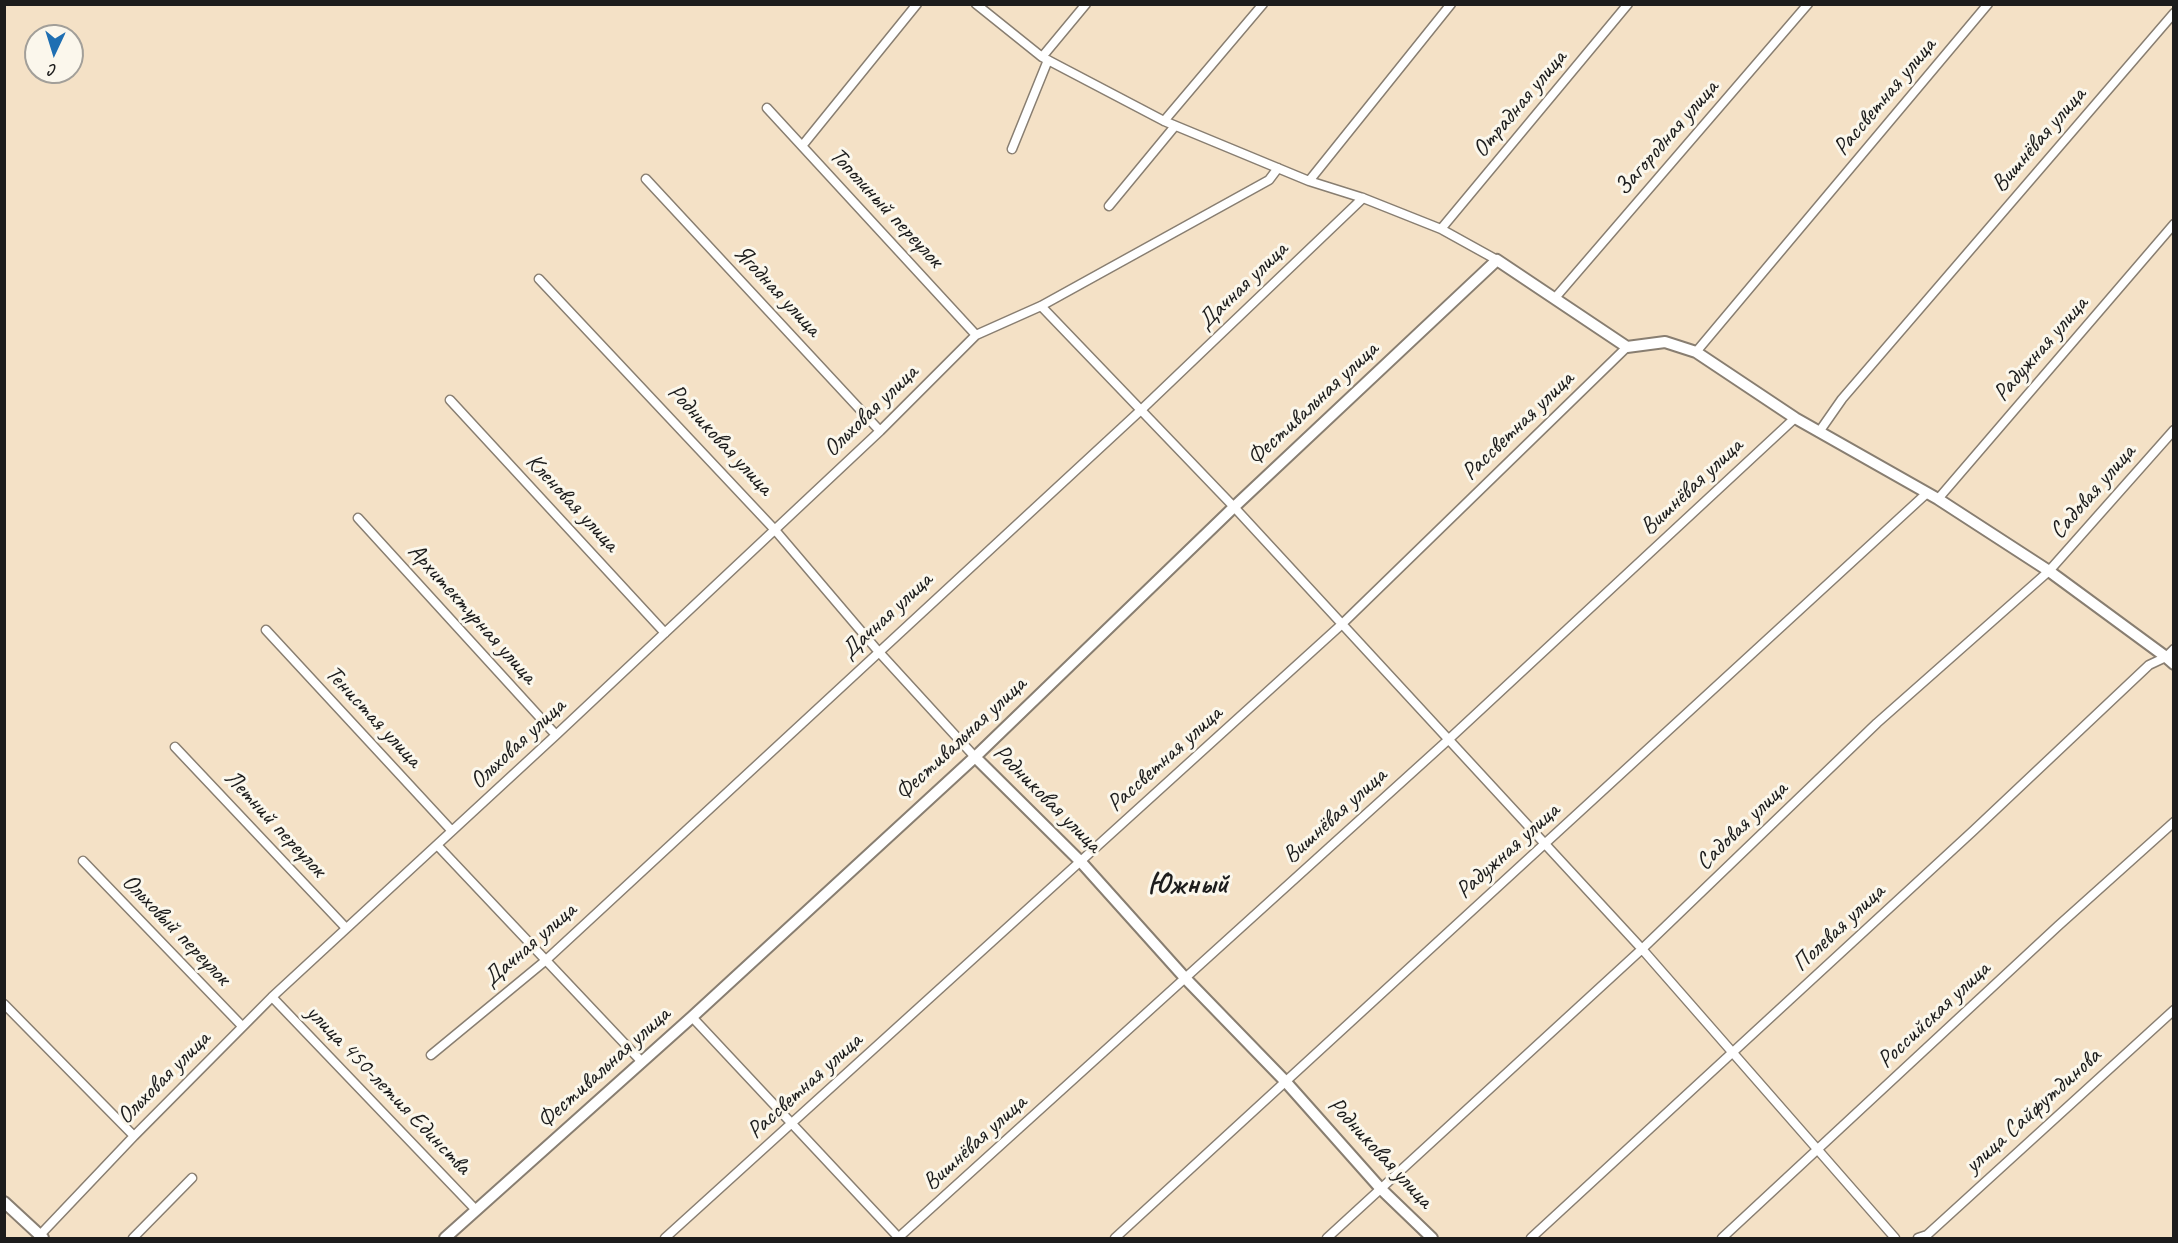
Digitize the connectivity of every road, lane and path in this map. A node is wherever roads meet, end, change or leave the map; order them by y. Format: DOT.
graph roads {
  1 [pos="917,4"];
  2 [pos="976,4"];
  3 [pos="1086,4"];
  4 [pos="1263,4"];
  5 [pos="1451,4"];
  6 [pos="1628,4"];
  7 [pos="1808,4"];
  8 [pos="1988,4"];
  9 [pos="2174,13"];
  10 [pos="1045,58"];
  11 [pos="767,108"];
  12 [pos="1164,121"];
  13 [pos="1175,126"];
  14 [pos="802,146"];
  15 [pos="1012,149"];
  16 [pos="1278,168"];
  17 [pos="646,179"];
  18 [pos="1309,181"];
  19 [pos="1363,198"];
  20 [pos="1108,206"];
  21 [pos="2174,225"];
  22 [pos="1441,229"];
  23 [pos="1497,260"];
  24 [pos="539,279"];
  25 [pos="1555,298"];
  26 [pos="1041,306"];
  27 [pos="976,335"];
  28 [pos="1627,347"];
  29 [pos="1696,352"];
  30 [pos="450,400"];
  31 [pos="1141,410"];
  32 [pos="1795,418"];
  33 [pos="880,430"];
  34 [pos="2174,430"];
  35 [pos="1819,432"];
  36 [pos="1927,493"];
  37 [pos="1938,499"];
  38 [pos="1234,507"];
  39 [pos="358,518"];
  40 [pos="775,530"];
  41 [pos="2049,571"];
  42 [pos="1341,625"];
  43 [pos="266,630"];
  44 [pos="665,633"];
  45 [pos="878,651"];
  46 [pos="2171,657"];
  47 [pos="556,735"];
  48 [pos="1448,740"];
  49 [pos="175,747"];
  50 [pos="975,757"];
  51 [pos="2174,822"];
  52 [pos="452,831"];
  53 [pos="1544,844"];
  54 [pos="437,845"];
  55 [pos="82,861"];
  56 [pos="1081,862"];
  57 [pos="346,928"];
  58 [pos="1642,949"];
  59 [pos="544,961"];
  60 [pos="1186,979"];
  61 [pos="272,997"];
  62 [pos="4,1004"];
  63 [pos="2174,1010"];
  64 [pos="692,1017"];
  65 [pos="242,1026"];
  66 [pos="1734,1052"];
  67 [pos="431,1055"];
  68 [pos="642,1062"];
  69 [pos="1285,1081"];
  70 [pos="793,1123"];
  71 [pos="134,1136"];
  72 [pos="1819,1149"];
  73 [pos="192,1178"];
  74 [pos="1381,1189"];
  75 [pos="4,1202"];
  76 [pos="476,1210"];
  77 [pos="41,1237"];
  78 [pos="898,1238"];
  79 [pos="133,1239"];
  80 [pos="445,1239"];
  81 [pos="665,1239"];
  82 [pos="1115,1239"];
  83 [pos="1327,1239"];
  84 [pos="1432,1239"];
  85 [pos="1531,1239"];
  86 [pos="1722,1239"];
  87 [pos="1895,1239"];
  88 [pos="1918,1239"];
  1 -- 14 [label="street"];
  2 -- 10 [label="street"];
  3 -- 10 [label="street"];
  4 -- 12 [label="street"];
  5 -- 18 [label="street"];
  6 -- 22 [label="street, Отрадная улица"];
  7 -- 25 [label="street, Загородная улица"];
  8 -- 29 [label="street, Рассветная улица"];
  9 -- 35 [label="street, Вишнёвая улица"];
  10 -- 12 [label="street"];
  10 -- 15 [label="street"];
  11 -- 14 [label="street, Тополиный переулок"];
  12 -- 13 [label="street"];
  13 -- 16 [label="street"];
  13 -- 20 [label="street"];
  14 -- 27 [label="street, Тополиный переулок"];
  16 -- 18 [label="street"];
  16 -- 26 [label="street, Ольховая улица"];
  17 -- 33 [label="street, Ягодная улица"];
  18 -- 19 [label="street"];
  19 -- 22 [label="street"];
  19 -- 31 [label="street, Дачная улица"];
  21 -- 37 [label="street, Радужная улица"];
  22 -- 23 [label="street"];
  23 -- 25 [label="street"];
  23 -- 38 [label="street, Фестивальная улица"];
  24 -- 40 [label="street, Родниковая улица"];
  25 -- 28 [label="street"];
  26 -- 27 [label="street, Ольховая улица"];
  26 -- 31 [label="street"];
  27 -- 33 [label="street, Ольховая улица"];
  28 -- 29 [label="street"];
  28 -- 42 [label="street, Рассветная улица"];
  29 -- 32 [label="street"];
  30 -- 44 [label="street, Кленовая улица"];
  31 -- 38 [label="street"];
  31 -- 45 [label="street, Дачная улица"];
  32 -- 35 [label="street"];
  32 -- 48 [label="street, Вишнёвая улица"];
  33 -- 40 [label="street, Ольховая улица"];
  34 -- 41 [label="street, Садовая улица"];
  35 -- 36 [label="street"];
  36 -- 37 [label="street"];
  36 -- 53 [label="street, Радужная улица"];
  37 -- 41 [label="street"];
  38 -- 42 [label="street"];
  38 -- 50 [label="street, Фестивальная улица"];
  39 -- 47 [label="street, Архитектурная улица"];
  40 -- 44 [label="street, Ольховая улица"];
  40 -- 45 [label="street, Родниковая улица"];
  41 -- 46 [label="street"];
  41 -- 58 [label="street, Садовая улица"];
  42 -- 48 [label="street"];
  42 -- 56 [label="street, Рассветная улица"];
  43 -- 52 [label="street, Тенистая улица"];
  44 -- 47 [label="street, Ольховая улица"];
  45 -- 50 [label="street, Родниковая улица"];
  45 -- 59 [label="street, Дачная улица"];
  46 -- 66 [label="street, Полевая улица"];
  47 -- 52 [label="street, Ольховая улица"];
  48 -- 53 [label="street"];
  48 -- 60 [label="street, Вишнёвая улица"];
  49 -- 57 [label="street, Летний переулок"];
  50 -- 56 [label="street, Родниковая улица"];
  50 -- 64 [label="street, Фестивальная улица"];
  51 -- 72 [label="street, Российская улица"];
  52 -- 54 [label="street, Ольховая улица"];
  53 -- 58 [label="street"];
  53 -- 69 [label="street, Радужная улица"];
  54 -- 57 [label="street, Ольховая улица"];
  54 -- 59 [label="street"];
  55 -- 65 [label="street, Ольховый переулок"];
  56 -- 60 [label="street, Родниковая улица"];
  56 -- 70 [label="street, Рассветная улица"];
  57 -- 61 [label="street, Ольховая улица"];
  58 -- 66 [label="street"];
  58 -- 74 [label="street, Садовая улица"];
  59 -- 67 [label="street, Дачная улица"];
  59 -- 68 [label="street"];
  60 -- 69 [label="street, Родниковая улица"];
  60 -- 78 [label="street, Вишнёвая улица"];
  61 -- 65 [label="street, Ольховая улица"];
  61 -- 76 [label="street, улица 450-летия Единства"];
  62 -- 71 [label="street"];
  63 -- 88 [label="street, улица Сайфутдинова"];
  64 -- 68 [label="street, Фестивальная улица"];
  64 -- 70 [label="street"];
  65 -- 71 [label="street, Ольховая улица"];
  66 -- 72 [label="street"];
  66 -- 85 [label="street, Полевая улица"];
  68 -- 76 [label="street, Фестивальная улица"];
  69 -- 74 [label="street, Родниковая улица"];
  69 -- 82 [label="street, Радужная улица"];
  70 -- 78 [label="street"];
  70 -- 81 [label="street, Рассветная улица"];
  71 -- 77 [label="street, Ольховая улица"];
  72 -- 86 [label="street, Российская улица"];
  72 -- 87 [label="street"];
  73 -- 79 [label="street"];
  74 -- 83 [label="street, Садовая улица"];
  74 -- 84 [label="street, Родниковая улица"];
  75 -- 77 [label="street"];
  76 -- 80 [label="street, Фестивальная улица"];
}
